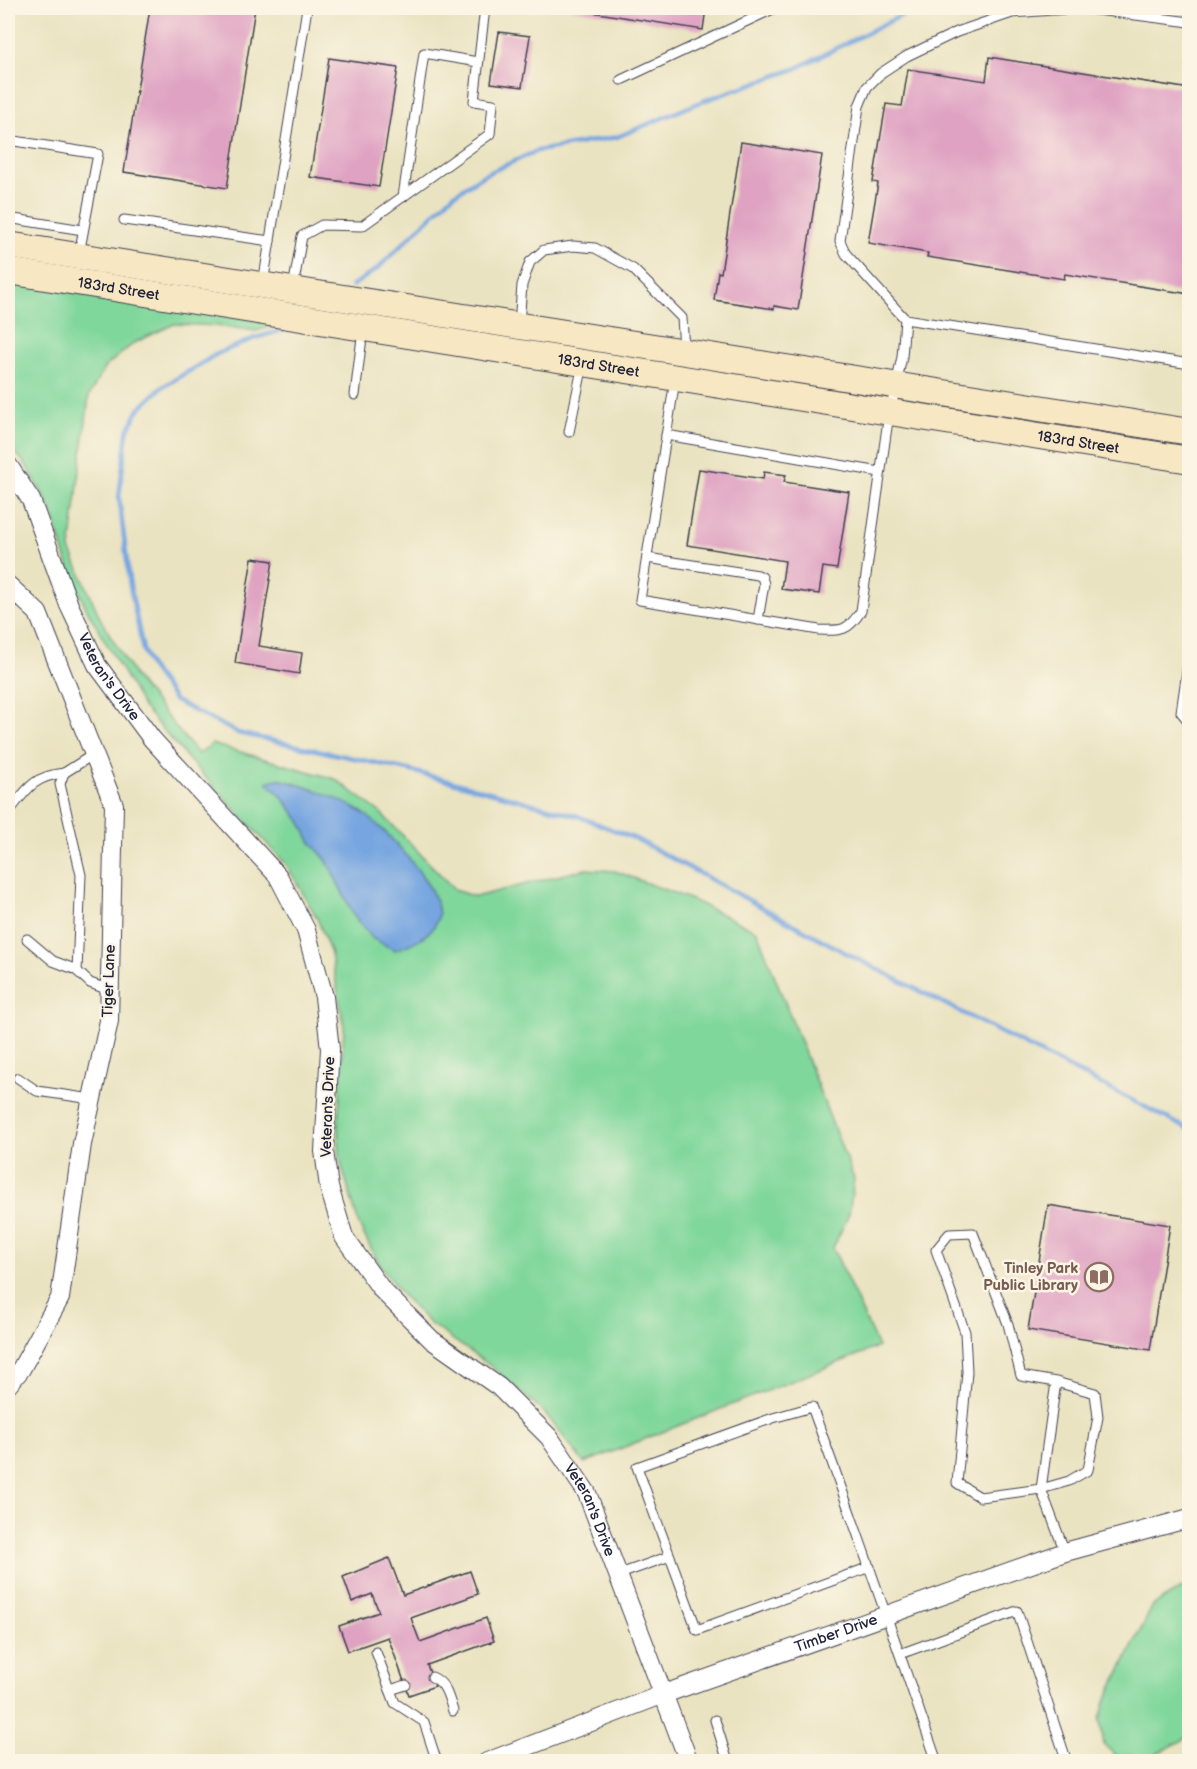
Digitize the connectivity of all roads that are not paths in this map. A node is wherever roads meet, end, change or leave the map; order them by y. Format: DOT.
graph roads {
  1 [pos="307,8"];
  2 [pos="485,8"];
  3 [pos="775,8"];
  4 [pos="1190,22"];
  5 [pos="478,62"];
  6 [pos="621,80"];
  7 [pos="8,140"];
  8 [pos="403,197"];
  9 [pos="8,218"];
  10 [pos="124,220"];
  11 [pos="83,230"];
  12 [pos="270,241"];
  13 [pos="8,245"];
  14 [pos="78,257"];
  15 [pos="8,271"];
  16 [pos="263,284"];
  17 [pos="292,290"];
  18 [pos="905,319"];
  19 [pos="364,326"];
  20 [pos="519,326"];
  21 [pos="583,362"];
  22 [pos="680,364"];
  23 [pos="1190,364"];
  24 [pos="898,385"];
  25 [pos="355,395"];
  26 [pos="891,412"];
  27 [pos="569,432"];
  28 [pos="1190,432"];
  29 [pos="666,435"];
  30 [pos="1190,460"];
  31 [pos="8,465"];
  32 [pos="880,472"];
  33 [pos="647,558"];
  34 [pos="8,585"];
  35 [pos="758,620"];
  36 [pos="1190,651"];
  37 [pos="1190,723"];
  38 [pos="94,754"];
  39 [pos="64,773"];
  40 [pos="8,813"];
  41 [pos="27,939"];
  42 [pos="77,970"];
  43 [pos="109,990"];
  44 [pos="18,1078"];
  45 [pos="92,1099"];
  46 [pos="1056,1382"];
  47 [pos="8,1385"];
  48 [pos="1041,1489"];
  49 [pos="1190,1518"];
  50 [pos="1065,1552"];
  51 [pos="670,1556"];
  52 [pos="870,1567"];
  53 [pos="620,1574"];
  54 [pos="887,1614"];
  55 [pos="376,1652"];
  56 [pos="900,1654"];
  57 [pos="432,1677"];
  58 [pos="406,1685"];
  59 [pos="390,1690"];
  60 [pos="664,1694"];
  61 [pos="453,1711"];
  62 [pos="715,1720"];
  63 [pos="437,1761"];
  64 [pos="487,1761"];
  65 [pos="689,1761"];
  66 [pos="728,1761"];
  67 [pos="937,1761"];
  68 [pos="1067,1761"];
  1 -- 12 [label="lane"];
  2 -- 5 [label="lane"];
  3 -- 6 [label="lane"];
  4 -- 18 [label="lane"];
  5 -- 8 [label="lane"];
  5 -- 8 [label="lane"];
  7 -- 11 [label="lane"];
  8 -- 17 [label="lane"];
  9 -- 11 [label="lane"];
  10 -- 12 [label="lane"];
  11 -- 14 [label="lane"];
  12 -- 16 [label="lane"];
  13 -- 14 [label="street, 183rd Street"];
  14 -- 16 [label="street, 183rd Street"];
  15 -- 19 [label="street, 183rd Street"];
  16 -- 17 [label="street, 183rd Street"];
  17 -- 20 [label="street, 183rd Street"];
  18 -- 23 [label="lane"];
  18 -- 24 [label="lane"];
  19 -- 21 [label="street, 183rd Street"];
  19 -- 25 [label="lane"];
  20 -- 22 [label="street, 183rd Street"];
  20 -- 22 [label="lane"];
  21 -- 22 [label="street, 183rd Street"];
  21 -- 27 [label="lane"];
  22 -- 24 [label="street, 183rd Street"];
  22 -- 26 [label="street, 183rd Street"];
  22 -- 29 [label="lane"];
  24 -- 26 [label="lane"];
  24 -- 28 [label="street, 183rd Street"];
  26 -- 30 [label="street, 183rd Street"];
  26 -- 32 [label="lane"];
  29 -- 32 [label="lane"];
  29 -- 33 [label="lane"];
  31 -- 53 [label="street, Veteran's Drive"];
  32 -- 35 [label="lane"];
  33 -- 35 [label="lane"];
  33 -- 35 [label="lane"];
  34 -- 38 [label="street, Tiger Lane"];
  36 -- 37 [label="lane"];
  38 -- 39 [label="lane"];
  38 -- 43 [label="street, Tiger Lane"];
  39 -- 40 [label="lane"];
  39 -- 42 [label="lane"];
  41 -- 42 [label="lane"];
  42 -- 43 [label="lane"];
  43 -- 45 [label="street, Tiger Lane"];
  44 -- 45 [label="lane"];
  45 -- 47 [label="street, Tiger Lane"];
  46 -- 48 [label="lane"];
  46 -- 48 [label="lane"];
  46 -- 48 [label="lane"];
  48 -- 50 [label="lane"];
  49 -- 50 [label="street, Timber Drive"];
  50 -- 54 [label="street, Timber Drive"];
  51 -- 52 [label="lane"];
  51 -- 52 [label="lane"];
  51 -- 53 [label="lane"];
  52 -- 54 [label="lane"];
  53 -- 60 [label="street, Veteran's Drive"];
  54 -- 56 [label="lane"];
  54 -- 60 [label="street, Timber Drive"];
  55 -- 59 [label="lane"];
  56 -- 67 [label="lane"];
  56 -- 68 [label="lane"];
  57 -- 61 [label="lane"];
  58 -- 59 [label="lane"];
  59 -- 63 [label="lane"];
  60 -- 64 [label="street, Timber Drive"];
  60 -- 65 [label="street, Veteran's Drive"];
  62 -- 66 [label="lane"];
}
